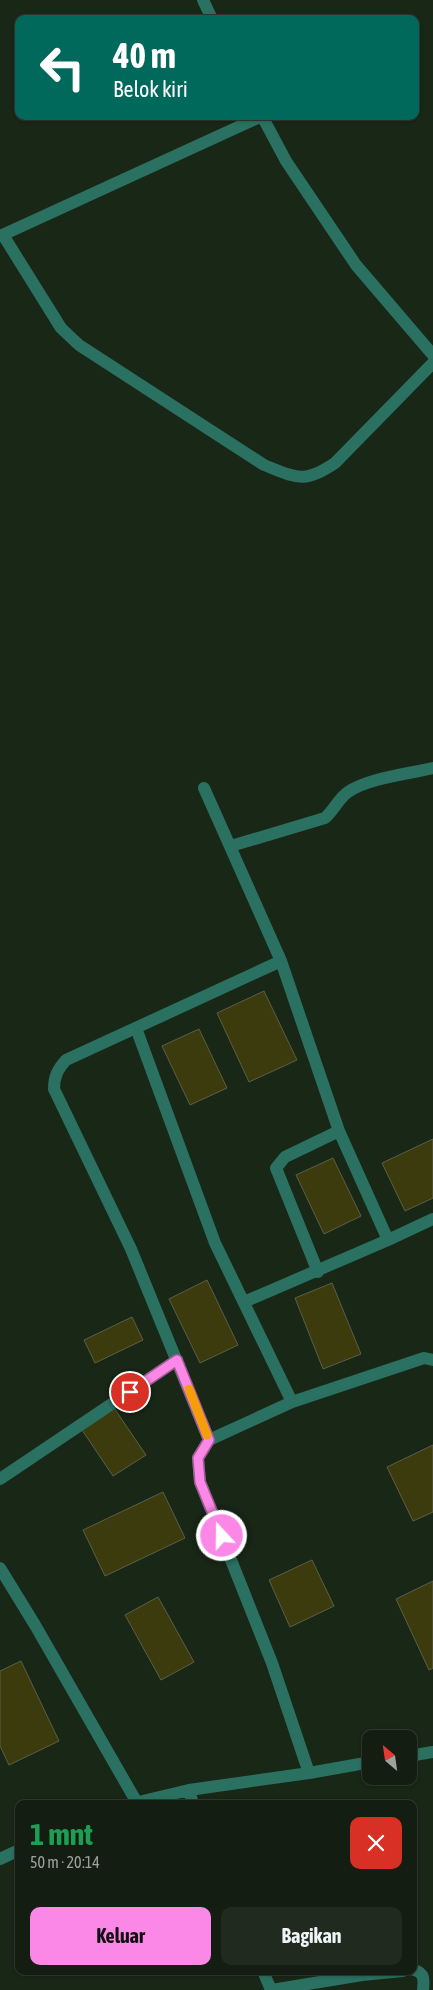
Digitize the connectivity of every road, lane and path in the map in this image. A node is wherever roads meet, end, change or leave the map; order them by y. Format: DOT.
graph roads {
  1 [pos="203,0"];
  2 [pos="210,15"];
  3 [pos="253,120"];
  4 [pos="264,120"];
  5 [pos="1,236"];
  6 [pos="433,355"];
  7 [pos="433,363"];
  8 [pos="433,768"];
  9 [pos="204,788"];
  10 [pos="231,846"];
  11 [pos="281,961"];
  12 [pos="136,1028"];
  13 [pos="339,1131"];
  14 [pos="433,1219"];
  15 [pos="388,1240"];
  16 [pos="318,1272"];
  17 [pos="244,1302"];
  18 [pos="177,1360"];
  19 [pos="433,1360"];
  20 [pos="292,1402"];
  21 [pos="209,1440"];
  22 [pos="0,1479"];
  23 [pos="0,1567"];
  24 [pos="433,1752"];
  25 [pos="418,1754"];
  26 [pos="362,1764"];
  27 [pos="309,1773"];
  28 [pos="189,1790"];
  29 [pos="131,1800"];
  30 [pos="146,1800"];
  31 [pos="192,1800"];
  32 [pos="15,1852"];
  33 [pos="0,1859"];
  34 [pos="417,1972"];
  35 [pos="265,1975"];
  36 [pos="351,1975"];
  37 [pos="271,1990"];
  38 [pos="424,1990"];
  1 -- 2 [label="street"];
  3 -- 5 [label="street"];
  4 -- 6 [label="street"];
  5 -- 7 [label="street"];
  8 -- 10 [label="street"];
  9 -- 10 [label="street"];
  10 -- 11 [label="street"];
  11 -- 12 [label="street"];
  11 -- 13 [label="street"];
  12 -- 17 [label="street"];
  12 -- 18 [label="street"];
  13 -- 15 [label="street"];
  13 -- 16 [label="street"];
  14 -- 15 [label="street"];
  15 -- 16 [label="street"];
  16 -- 17 [label="street"];
  17 -- 20 [label="street"];
  18 -- 21 [label="street"];
  18 -- 22 [label="street"];
  19 -- 20 [label="street"];
  20 -- 21 [label="street"];
  21 -- 27 [label="street"];
  23 -- 29 [label="street"];
  24 -- 25 [label="street"];
  26 -- 27 [label="street"];
  27 -- 28 [label="street"];
  28 -- 30 [label="street"];
  28 -- 31 [label="street"];
  32 -- 33 [label="street"];
  34 -- 38 [label="street"];
  35 -- 37 [label="street"];
  36 -- 37 [label="street"];
}
